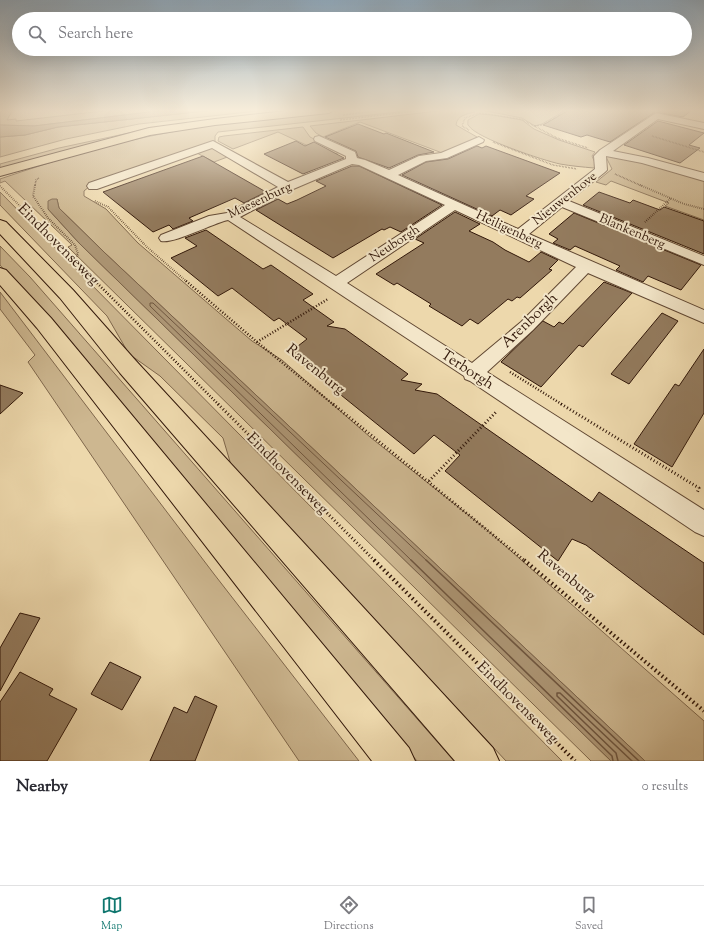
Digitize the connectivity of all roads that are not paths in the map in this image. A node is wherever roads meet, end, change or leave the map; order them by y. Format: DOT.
graph roads {
  1 [pos="68,146"];
  2 [pos="77,146"];
  3 [pos="209,146"];
  4 [pos="216,146"];
  5 [pos="333,146"];
  6 [pos="463,146"];
  7 [pos="613,146"];
  8 [pos="42,152"];
  9 [pos="604,152"];
  10 [pos="352,161"];
  11 [pos="0,162"];
  12 [pos="0,172"];
  13 [pos="389,175"];
  14 [pos="0,176"];
  15 [pos="704,177"];
  16 [pos="93,186"];
  17 [pos="288,188"];
  18 [pos="560,202"];
  19 [pos="454,205"];
  20 [pos="0,212"];
  21 [pos="231,216"];
  22 [pos="0,217"];
  23 [pos="0,225"];
  24 [pos="519,235"];
  25 [pos="166,238"];
  26 [pos="704,261"];
  27 [pos="586,266"];
  28 [pos="0,274"];
  29 [pos="340,286"];
  30 [pos="704,317"];
  31 [pos="472,374"];
  32 [pos="704,524"];
  33 [pos="396,761"];
  34 [pos="480,761"];
  1 -- 8 [label="main road"];
  2 -- 8 [label="main road"];
  3 -- 16 [label="street"];
  4 -- 17 [label="street"];
  5 -- 10 [label="street, Heiligenberg"];
  6 -- 13 [label="street"];
  7 -- 9 [label="street, Nieuwenhove"];
  8 -- 11 [label="main road"];
  8 -- 12 [label="main road"];
  8 -- 14 [label="main road"];
  9 -- 15 [label="street"];
  9 -- 18 [label="street, Nieuwenhove"];
  10 -- 13 [label="street, Heiligenberg"];
  10 -- 17 [label="street, Maesenburg"];
  13 -- 19 [label="street, Heiligenberg"];
  17 -- 21 [label="street, Maesenburg"];
  18 -- 24 [label="street, Nieuwenhove"];
  18 -- 26 [label="street, Blankenberg"];
  19 -- 24 [label="street, Heiligenberg"];
  19 -- 29 [label="street, Neuborgh"];
  20 -- 22 [label="main road, Eindhovenseweg"];
  21 -- 25 [label="street, Maesenburg"];
  21 -- 29 [label="street, Terborgh"];
  23 -- 34 [label="main road, Eindhovenseweg"];
  24 -- 27 [label="street, Heiligenberg"];
  27 -- 30 [label="street, Heiligenberg"];
  27 -- 31 [label="street, Arenborgh"];
  28 -- 33 [label="main road"];
  29 -- 31 [label="street, Terborgh"];
  31 -- 32 [label="street, Terborgh"];
}
